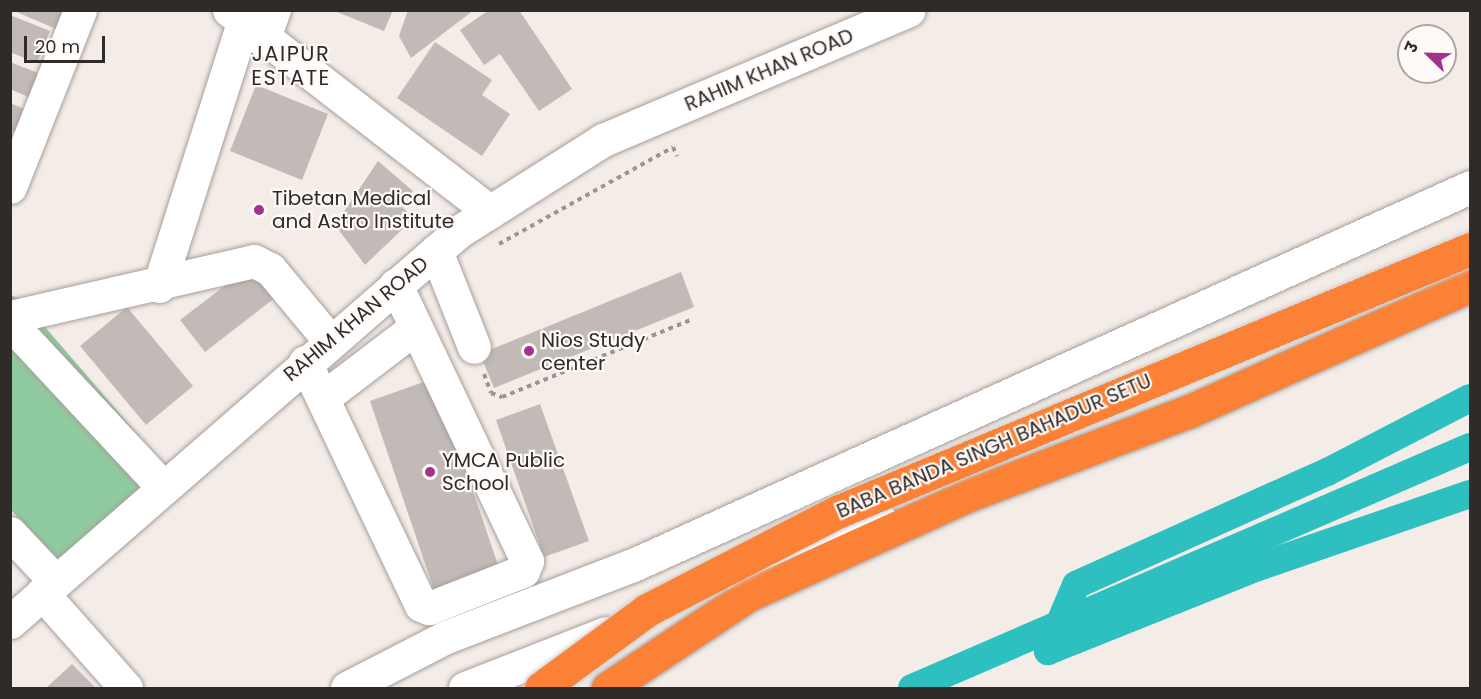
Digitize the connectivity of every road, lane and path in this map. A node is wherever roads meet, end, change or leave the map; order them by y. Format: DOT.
graph roads {
  1 [pos="80,10"];
  2 [pos="909,10"];
  3 [pos="252,21"];
  4 [pos="677,156"];
  5 [pos="1470,187"];
  6 [pos="10,188"];
  7 [pos="490,212"];
  8 [pos="1470,249"];
  9 [pos="489,250"];
  10 [pos="436,251"];
  11 [pos="1470,278"];
  12 [pos="396,285"];
  13 [pos="159,286"];
  14 [pos="1470,286"];
  15 [pos="10,317"];
  16 [pos="690,320"];
  17 [pos="10,323"];
  18 [pos="416,328"];
  19 [pos="330,341"];
  20 [pos="474,347"];
  21 [pos="305,362"];
  22 [pos="323,398"];
  23 [pos="162,486"];
  24 [pos="10,533"];
  25 [pos="48,587"];
  26 [pos="10,622"];
  27 [pos="126,688"];
  28 [pos="347,688"];
  29 [pos="465,688"];
  30 [pos="541,688"];
  31 [pos="608,688"];
  1 -- 6 [label="street"];
  2 -- 7 [label="street, RAHIM KHAN ROAD"];
  3 -- 7 [label="street"];
  3 -- 13 [label="street"];
  4 -- 9 [label="path"];
  5 -- 28 [label="street"];
  7 -- 10 [label="street, RAHIM KHAN ROAD"];
  8 -- 30 [label="highway, BABA BANDA SINGH BAHADUR SETU, bridge"];
  10 -- 12 [label="street, RAHIM KHAN ROAD"];
  10 -- 20 [label="street"];
  11 -- 29 [label="street"];
  12 -- 18 [label="street"];
  12 -- 19 [label="street, RAHIM KHAN ROAD"];
  13 -- 15 [label="street"];
  13 -- 19 [label="street"];
  14 -- 31 [label="highway, BABA BANDA SINGH BAHADUR SETU"];
  16 -- 20 [label="path"];
  17 -- 23 [label="street"];
  18 -- 22 [label="street"];
  18 -- 22 [label="street"];
  19 -- 21 [label="street, RAHIM KHAN ROAD"];
  21 -- 22 [label="street"];
  21 -- 23 [label="street, RAHIM KHAN ROAD"];
  23 -- 25 [label="street, RAHIM KHAN ROAD"];
  24 -- 25 [label="street"];
  25 -- 26 [label="street, RAHIM KHAN ROAD"];
  25 -- 27 [label="street"];
}
